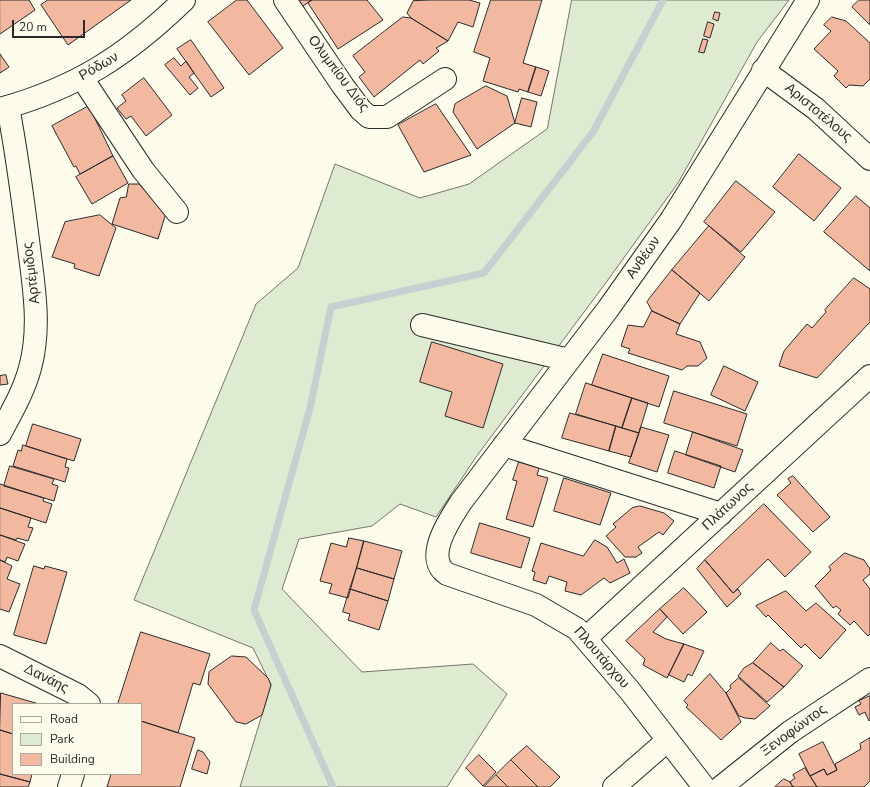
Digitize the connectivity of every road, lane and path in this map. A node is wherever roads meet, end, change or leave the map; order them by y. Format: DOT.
graph roads {
  1 [pos="184,0"];
  2 [pos="285,0"];
  3 [pos="808,0"];
  4 [pos="763,70"];
  5 [pos="82,78"];
  6 [pos="445,79"];
  7 [pos="4,108"];
  8 [pos="870,159"];
  9 [pos="177,212"];
  10 [pos="422,325"];
  11 [pos="569,360"];
  12 [pos="870,376"];
  13 [pos="0,434"];
  14 [pos="504,445"];
  15 [pos="461,502"];
  16 [pos="721,514"];
  17 [pos="586,638"];
  18 [pos="0,656"];
  19 [pos="870,679"];
  20 [pos="88,703"];
  21 [pos="668,740"];
  22 [pos="74,775"];
  23 [pos="69,787"];
  24 [pos="614,787"];
  25 [pos="704,787"];
  26 [pos="722,787"];
  1 -- 5 [label="street, Ρόδων"];
  2 -- 6 [label="street, Ολυμπίου Διός"];
  3 -- 4 [label="street, Ανθέων"];
  4 -- 8 [label="street, Αριστοτέλους"];
  4 -- 11 [label="street, Ανθέων"];
  5 -- 7 [label="street, Ρόδων"];
  5 -- 9 [label="street"];
  7 -- 13 [label="street, Αρτέμιδος"];
  10 -- 11 [label="street"];
  11 -- 14 [label="street, Ανθέων"];
  12 -- 16 [label="street, Πλάτωνος"];
  14 -- 15 [label="street, Ανθέων"];
  14 -- 16 [label="street"];
  15 -- 17 [label="street, Πλουτάρχου"];
  16 -- 17 [label="street, Πλάτωνος"];
  17 -- 21 [label="street, Πλουτάρχου"];
  18 -- 20 [label="street, Δανάης"];
  19 -- 26 [label="street, Ξενοφώντος"];
  21 -- 24 [label="street"];
  21 -- 25 [label="street, Πλουτάρχου"];
  22 -- 23 [label="street"];
}
